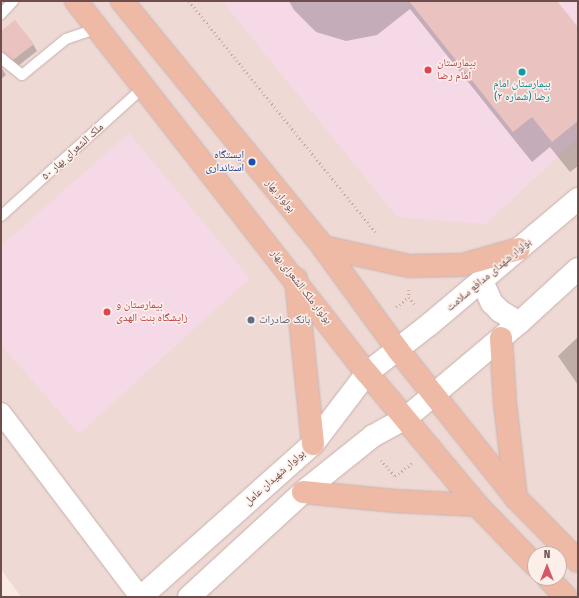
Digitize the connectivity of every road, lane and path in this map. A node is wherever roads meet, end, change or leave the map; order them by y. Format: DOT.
graph roads {
  1 [pos="13,1"];
  2 [pos="76,1"];
  3 [pos="122,1"];
  4 [pos="189,1"];
  5 [pos="1,14"];
  6 [pos="98,28"];
  7 [pos="1,58"];
  8 [pos="144,87"];
  9 [pos="578,199"];
  10 [pos="1,216"];
  11 [pos="381,238"];
  12 [pos="323,247"];
  13 [pos="518,249"];
  14 [pos="578,269"];
  15 [pos="296,279"];
  16 [pos="482,281"];
  17 [pos="519,323"];
  18 [pos="501,338"];
  19 [pos="398,350"];
  20 [pos="367,373"];
  21 [pos="435,393"];
  22 [pos="1,413"];
  23 [pos="406,418"];
  24 [pos="313,444"];
  25 [pos="303,492"];
  26 [pos="516,498"];
  27 [pos="477,505"];
  28 [pos="527,557"];
  29 [pos="578,561"];
  30 [pos="141,597"];
  31 [pos="189,597"];
  1 -- 5 [label="lane"];
  2 -- 6 [label="main road, بولوار ملک الشعرای بهار"];
  3 -- 12 [label="main road, بولوار بهار"];
  4 -- 11 [label="path"];
  6 -- 7 [label="lane"];
  6 -- 8 [label="main road, بولوار ملک الشعرای بهار"];
  8 -- 10 [label="lane, ملک الشعرای بهار ۵۰"];
  8 -- 15 [label="main road, بولوار ملک الشعرای بهار"];
  9 -- 13 [label="street, بولوار شهدای مدافع سلامت"];
  12 -- 13 [label="main road"];
  12 -- 19 [label="main road, بولوار بهار"];
  13 -- 16 [label="street, بولوار شهدای مدافع سلامت"];
  14 -- 17 [label="street"];
  15 -- 20 [label="main road, بولوار ملک الشعرای بهار"];
  15 -- 24 [label="main road"];
  16 -- 17 [label="street"];
  16 -- 19 [label="street, بولوار شهدای مدافع سلامت"];
  17 -- 18 [label="street"];
  18 -- 21 [label="street"];
  18 -- 26 [label="main road"];
  19 -- 20 [label="street, بولوار شهیدان عامل"];
  19 -- 21 [label="main road, بولوار بهار"];
  20 -- 23 [label="main road, بولوار ملک الشعرای بهار"];
  20 -- 24 [label="street, بولوار شهیدان عامل"];
  21 -- 23 [label="street"];
  21 -- 26 [label="main road"];
  22 -- 30 [label="street"];
  23 -- 25 [label="street"];
  23 -- 27 [label="main road, بولوار ملک الشعرای بهار"];
  24 -- 30 [label="street, بولوار شهیدان عامل"];
  25 -- 27 [label="main road"];
  25 -- 31 [label="street"];
  26 -- 29 [label="main road"];
  27 -- 28 [label="main road, بولوار ملک الشعرای بهار"];
}
